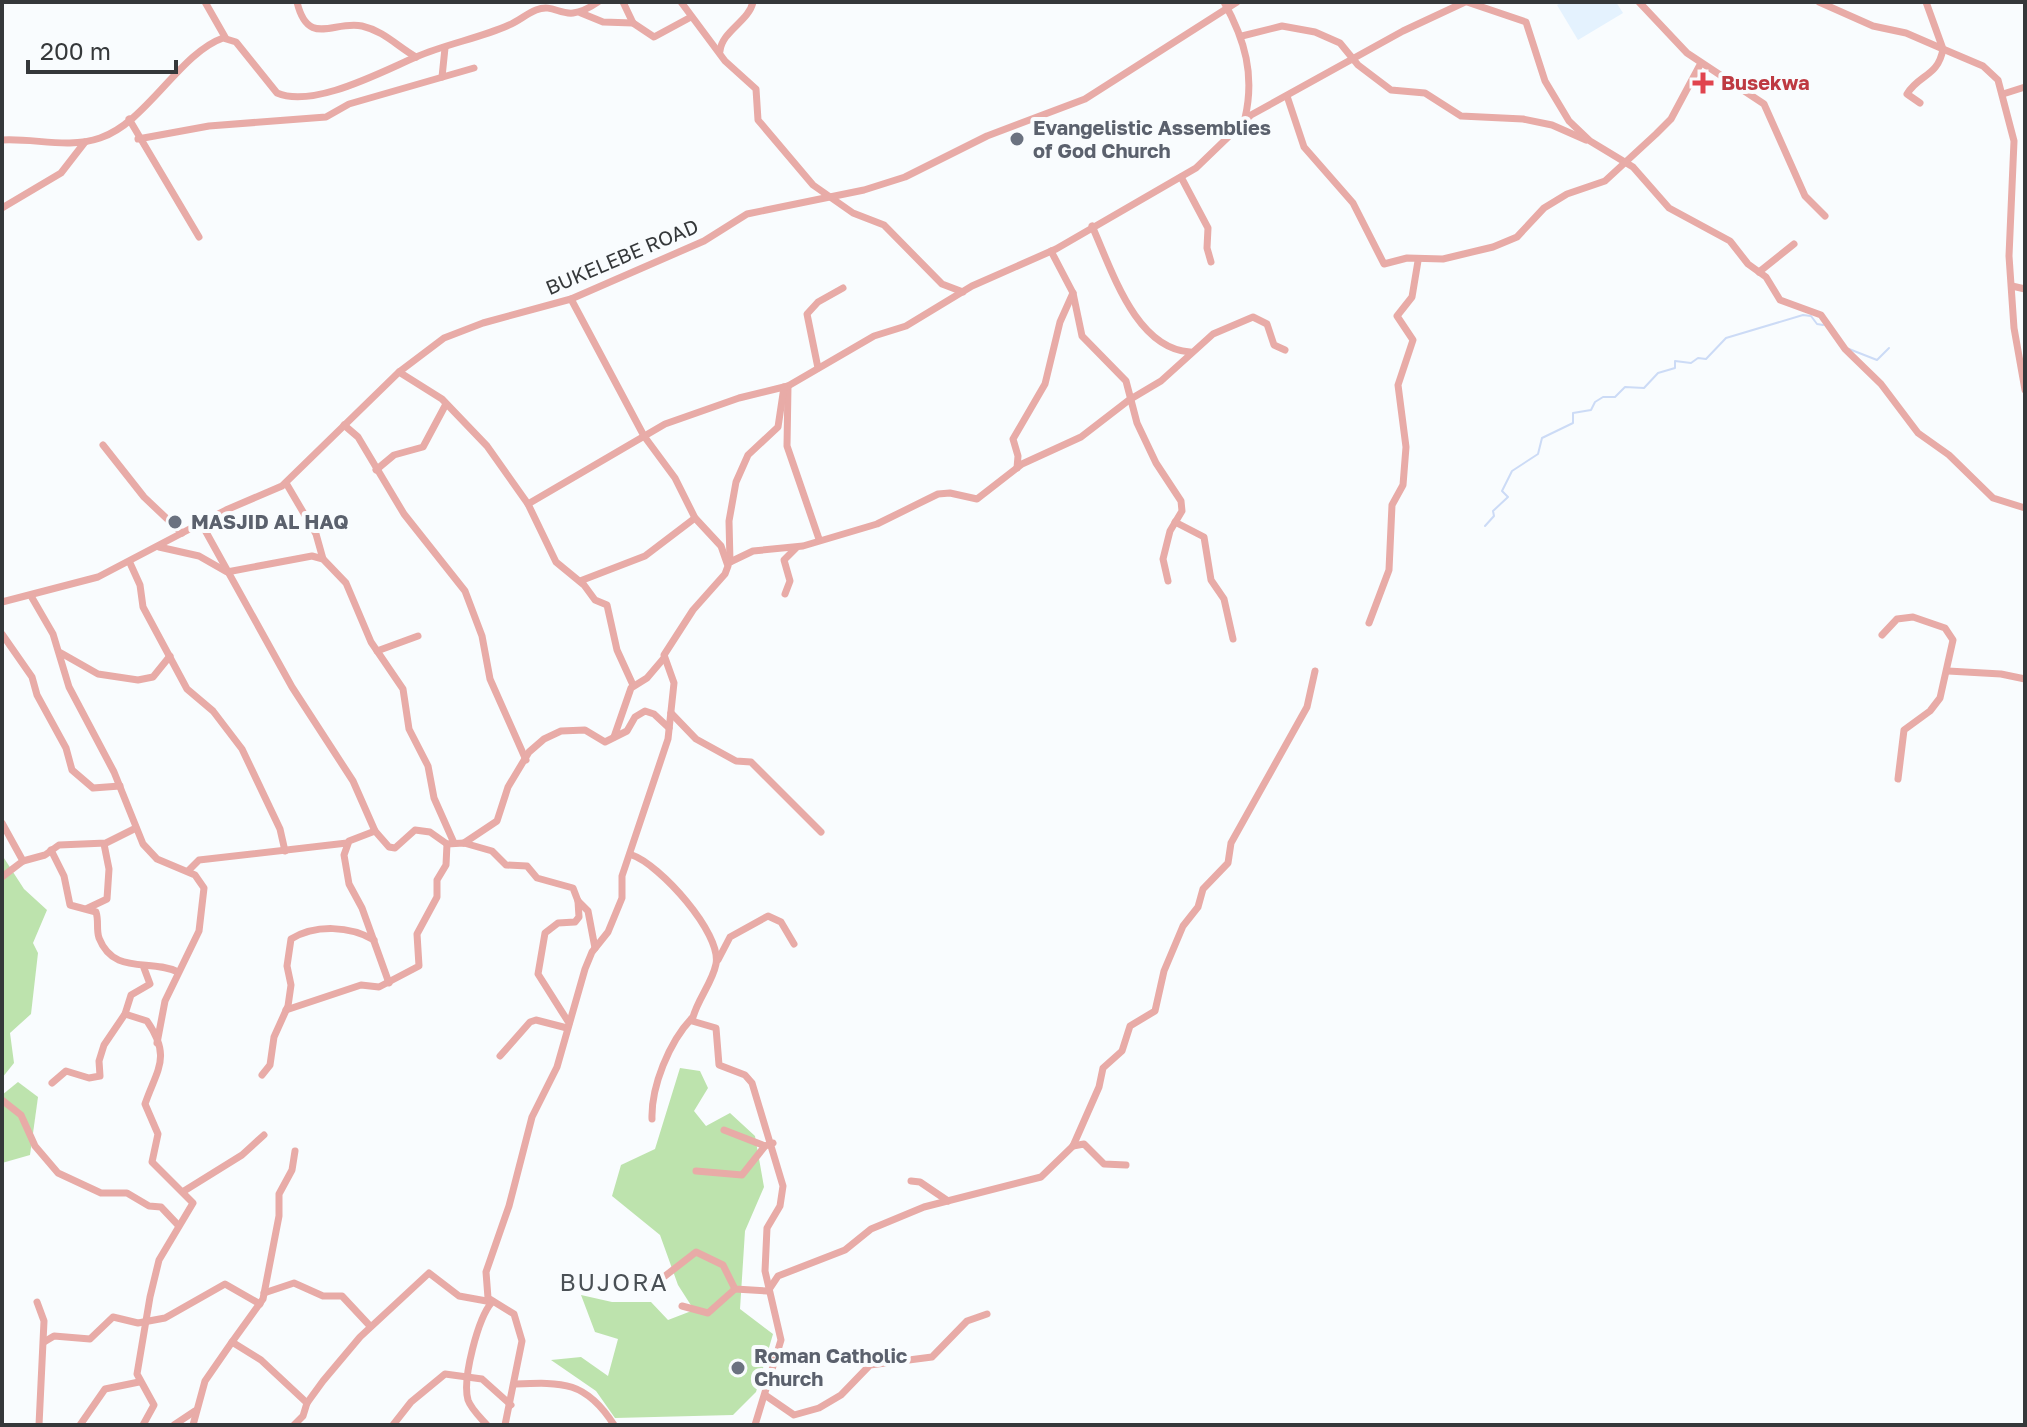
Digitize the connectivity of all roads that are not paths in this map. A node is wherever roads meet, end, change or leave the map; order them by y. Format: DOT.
graph roads {
  1 [pos="205,2"];
  2 [pos="297,2"];
  3 [pos="598,2"];
  4 [pos="623,2"];
  5 [pos="681,2"];
  6 [pos="753,2"];
  7 [pos="1237,2"];
  8 [pos="1466,2"];
  9 [pos="1639,2"];
  10 [pos="1819,2"];
  11 [pos="1926,2"];
  12 [pos="1226,5"];
  13 [pos="581,13"];
  14 [pos="691,17"];
  15 [pos="633,23"];
  16 [pos="1242,36"];
  17 [pos="225,37"];
  18 [pos="445,48"];
  19 [pos="1943,49"];
  20 [pos="720,53"];
  21 [pos="416,57"];
  22 [pos="1354,57"];
  23 [pos="1701,63"];
  24 [pos="474,68"];
  25 [pos="442,77"];
  26 [pos="2025,87"];
  27 [pos="338,89"];
  28 [pos="2003,94"];
  29 [pos="1287,96"];
  30 [pos="1920,103"];
  31 [pos="349,104"];
  32 [pos="129,119"];
  33 [pos="1245,119"];
  34 [pos="138,139"];
  35 [pos="2,140"];
  36 [pos="1590,141"];
  37 [pos="85,142"];
  38 [pos="1626,161"];
  39 [pos="1181,177"];
  40 [pos="830,197"];
  41 [pos="2,208"];
  42 [pos="1825,216"];
  43 [pos="1092,226"];
  44 [pos="199,237"];
  45 [pos="1794,244"];
  46 [pos="1051,251"];
  47 [pos="1418,261"];
  48 [pos="1211,262"];
  49 [pos="1759,272"];
  50 [pos="2012,286"];
  51 [pos="843,288"];
  52 [pos="2025,289"];
  53 [pos="963,292"];
  54 [pos="1073,293"];
  55 [pos="571,299"];
  56 [pos="1285,350"];
  57 [pos="1190,352"];
  58 [pos="818,368"];
  59 [pos="399,372"];
  60 [pos="786,386"];
  61 [pos="2025,390"];
  62 [pos="1129,400"];
  63 [pos="446,404"];
  64 [pos="344,425"];
  65 [pos="644,436"];
  66 [pos="103,445"];
  67 [pos="1016,469"];
  68 [pos="376,470"];
  69 [pos="286,483"];
  70 [pos="528,504"];
  71 [pos="2023,510"];
  72 [pos="695,518"];
  73 [pos="1175,522"];
  74 [pos="201,523"];
  75 [pos="182,533"];
  76 [pos="819,539"];
  77 [pos="159,547"];
  78 [pos="797,547"];
  79 [pos="323,559"];
  80 [pos="130,563"];
  81 [pos="729,563"];
  82 [pos="227,572"];
  83 [pos="579,581"];
  84 [pos="1168,581"];
  85 [pos="785,594"];
  86 [pos="31,596"];
  87 [pos="2,602"];
  88 [pos="1369,623"];
  89 [pos="2,634"];
  90 [pos="1882,635"];
  91 [pos="418,636"];
  92 [pos="1233,639"];
  93 [pos="377,651"];
  94 [pos="61,653"];
  95 [pos="170,656"];
  96 [pos="664,658"];
  97 [pos="1315,671"];
  98 [pos="1948,671"];
  99 [pos="2025,679"];
  100 [pos="633,685"];
  101 [pos="671,713"];
  102 [pos="669,728"];
  103 [pos="614,737"];
  104 [pos="526,760"];
  105 [pos="1898,779"];
  106 [pos="120,786"];
  107 [pos="2,823"];
  108 [pos="136,828"];
  109 [pos="375,831"];
  110 [pos="821,832"];
  111 [pos="347,843"];
  112 [pos="451,843"];
  113 [pos="464,843"];
  114 [pos="104,844"];
  115 [pos="51,850"];
  116 [pos="285,851"];
  117 [pos="632,855"];
  118 [pos="23,861"];
  119 [pos="188,871"];
  120 [pos="2,877"];
  121 [pos="578,901"];
  122 [pos="87,909"];
  123 [pos="374,940"];
  124 [pos="794,944"];
  125 [pos="595,948"];
  126 [pos="717,962"];
  127 [pos="144,968"];
  128 [pos="178,972"];
  129 [pos="389,983"];
  130 [pos="286,1010"];
  131 [pos="125,1014"];
  132 [pos="692,1018"];
  133 [pos="568,1026"];
  134 [pos="157,1043"];
  135 [pos="500,1056"];
  136 [pos="262,1075"];
  137 [pos="52,1083"];
  138 [pos="2,1100"];
  139 [pos="652,1119"];
  140 [pos="724,1130"];
  141 [pos="264,1135"];
  142 [pos="769,1144"];
  143 [pos="1073,1146"];
  144 [pos="295,1151"];
  145 [pos="1126,1165"];
  146 [pos="696,1171"];
  147 [pos="911,1181"];
  148 [pos="184,1191"];
  149 [pos="948,1201"];
  150 [pos="178,1225"];
  151 [pos="644,1286"];
  152 [pos="735,1289"];
  153 [pos="768,1291"];
  154 [pos="264,1293"];
  155 [pos="37,1302"];
  156 [pos="492,1302"];
  157 [pos="260,1304"];
  158 [pos="682,1306"];
  159 [pos="987,1314"];
  160 [pos="146,1322"];
  161 [pos="370,1326"];
  162 [pos="44,1342"];
  163 [pos="232,1342"];
  164 [pos="468,1379"];
  165 [pos="139,1382"];
  166 [pos="515,1384"];
  167 [pos="765,1395"];
  168 [pos="307,1403"];
  169 [pos="511,1405"];
  170 [pos="195,1410"];
  171 [pos="39,1425"];
  172 [pos="80,1425"];
  173 [pos="143,1425"];
  174 [pos="174,1425"];
  175 [pos="193,1425"];
  176 [pos="294,1425"];
  177 [pos="393,1425"];
  178 [pos="487,1425"];
  179 [pos="505,1425"];
  180 [pos="614,1425"];
  181 [pos="755,1425"];
  1 -- 17 [label="street"];
  2 -- 21 [label="street"];
  3 -- 13 [label="street"];
  4 -- 15 [label="street"];
  5 -- 14 [label="street"];
  6 -- 20 [label="street"];
  7 -- 12 [label="street, BUKELEBE ROAD"];
  8 -- 22 [label="street"];
  8 -- 36 [label="street"];
  9 -- 23 [label="street"];
  10 -- 19 [label="street"];
  11 -- 19 [label="street"];
  12 -- 16 [label="street"];
  12 -- 40 [label="street, BUKELEBE ROAD"];
  13 -- 15 [label="street"];
  13 -- 18 [label="street"];
  14 -- 15 [label="street"];
  14 -- 20 [label="street"];
  16 -- 22 [label="street"];
  16 -- 33 [label="street"];
  17 -- 27 [label="street"];
  17 -- 32 [label="street"];
  18 -- 21 [label="street"];
  18 -- 25 [label="street"];
  19 -- 28 [label="street"];
  19 -- 30 [label="street"];
  20 -- 40 [label="street"];
  21 -- 27 [label="street"];
  22 -- 29 [label="street"];
  22 -- 36 [label="street"];
  23 -- 38 [label="street"];
  23 -- 42 [label="street"];
  24 -- 25 [label="street"];
  25 -- 31 [label="street"];
  26 -- 28 [label="street"];
  27 -- 31 [label="street"];
  28 -- 50 [label="street"];
  29 -- 33 [label="street"];
  29 -- 47 [label="street"];
  31 -- 34 [label="street"];
  32 -- 34 [label="street"];
  32 -- 37 [label="street"];
  33 -- 39 [label="street"];
  34 -- 44 [label="street"];
  35 -- 37 [label="street"];
  36 -- 38 [label="street"];
  37 -- 41 [label="street"];
  38 -- 47 [label="street"];
  38 -- 49 [label="street"];
  39 -- 43 [label="street"];
  39 -- 48 [label="street"];
  40 -- 53 [label="street"];
  40 -- 55 [label="street, BUKELEBE ROAD"];
  43 -- 46 [label="street"];
  43 -- 57 [label="street"];
  45 -- 49 [label="street"];
  46 -- 53 [label="street"];
  46 -- 54 [label="street"];
  47 -- 88 [label="street"];
  49 -- 71 [label="street"];
  50 -- 52 [label="street"];
  50 -- 61 [label="street"];
  51 -- 58 [label="street"];
  53 -- 58 [label="street"];
  54 -- 62 [label="street"];
  54 -- 67 [label="street"];
  55 -- 59 [label="street, BUKELEBE ROAD"];
  55 -- 65 [label="street"];
  56 -- 57 [label="street"];
  57 -- 62 [label="street"];
  58 -- 60 [label="street"];
  59 -- 63 [label="street"];
  59 -- 64 [label="street, BUKELEBE ROAD"];
  60 -- 65 [label="street"];
  60 -- 76 [label="street"];
  60 -- 81 [label="street"];
  62 -- 67 [label="street"];
  62 -- 73 [label="street"];
  63 -- 68 [label="street"];
  63 -- 70 [label="street"];
  64 -- 68 [label="street"];
  64 -- 69 [label="street, BUKELEBE ROAD"];
  65 -- 70 [label="street"];
  65 -- 72 [label="street"];
  66 -- 75 [label="street"];
  67 -- 76 [label="street"];
  68 -- 104 [label="street"];
  69 -- 74 [label="street, BUKELEBE ROAD"];
  69 -- 79 [label="street"];
  70 -- 83 [label="street"];
  72 -- 81 [label="street"];
  72 -- 83 [label="street"];
  73 -- 84 [label="street"];
  73 -- 92 [label="street"];
  74 -- 75 [label="street, BUKELEBE ROAD"];
  74 -- 82 [label="street"];
  75 -- 77 [label="street, BUKELEBE ROAD"];
  76 -- 78 [label="street"];
  77 -- 80 [label="street, BUKELEBE ROAD"];
  77 -- 82 [label="street"];
  78 -- 81 [label="street"];
  78 -- 85 [label="street"];
  79 -- 82 [label="street"];
  79 -- 93 [label="street"];
  80 -- 86 [label="street, BUKELEBE ROAD"];
  80 -- 95 [label="street"];
  81 -- 96 [label="street"];
  82 -- 109 [label="street"];
  83 -- 100 [label="street"];
  86 -- 87 [label="street, BUKELEBE ROAD"];
  86 -- 94 [label="street"];
  89 -- 106 [label="street"];
  90 -- 98 [label="street"];
  91 -- 93 [label="street"];
  93 -- 112 [label="street"];
  94 -- 95 [label="street"];
  94 -- 106 [label="street"];
  95 -- 116 [label="street"];
  96 -- 100 [label="street"];
  96 -- 101 [label="street"];
  97 -- 143 [label="street"];
  98 -- 99 [label="street"];
  98 -- 105 [label="street"];
  100 -- 103 [label="street"];
  101 -- 102 [label="street"];
  101 -- 110 [label="street"];
  102 -- 103 [label="street"];
  102 -- 117 [label="street"];
  103 -- 104 [label="street"];
  104 -- 113 [label="street"];
  106 -- 108 [label="street"];
  107 -- 118 [label="street"];
  108 -- 114 [label="street"];
  108 -- 119 [label="street"];
  109 -- 111 [label="street"];
  109 -- 112 [label="street"];
  111 -- 116 [label="street"];
  111 -- 123 [label="street"];
  112 -- 113 [label="street"];
  112 -- 129 [label="street"];
  113 -- 121 [label="street"];
  114 -- 115 [label="street"];
  114 -- 122 [label="street"];
  115 -- 118 [label="street"];
  115 -- 122 [label="street"];
  116 -- 119 [label="street"];
  117 -- 125 [label="street"];
  117 -- 126 [label="street"];
  118 -- 120 [label="street"];
  119 -- 128 [label="street"];
  121 -- 125 [label="street"];
  121 -- 133 [label="street"];
  122 -- 127 [label="street"];
  123 -- 129 [label="street"];
  123 -- 130 [label="street"];
  124 -- 126 [label="street"];
  125 -- 133 [label="street"];
  126 -- 132 [label="street"];
  127 -- 128 [label="street"];
  127 -- 131 [label="street"];
  128 -- 134 [label="street"];
  129 -- 130 [label="street"];
  130 -- 136 [label="street"];
  131 -- 134 [label="street"];
  131 -- 137 [label="street"];
  132 -- 139 [label="street"];
  132 -- 142 [label="street"];
  133 -- 135 [label="street"];
  133 -- 156 [label="street"];
  134 -- 148 [label="street"];
  138 -- 150 [label="street"];
  140 -- 142 [label="street"];
  141 -- 148 [label="street"];
  142 -- 146 [label="street"];
  142 -- 153 [label="street"];
  143 -- 145 [label="street"];
  143 -- 149 [label="street"];
  144 -- 154 [label="street"];
  147 -- 149 [label="street"];
  148 -- 150 [label="street"];
  149 -- 153 [label="street"];
  150 -- 160 [label="street"];
  151 -- 152 [label="street"];
  152 -- 153 [label="street"];
  152 -- 158 [label="street"];
  153 -- 167 [label="street"];
  154 -- 157 [label="street"];
  154 -- 161 [label="street"];
  155 -- 162 [label="street"];
  156 -- 161 [label="street"];
  156 -- 164 [label="street"];
  156 -- 166 [label="street"];
  157 -- 160 [label="street"];
  157 -- 163 [label="street"];
  159 -- 167 [label="street"];
  160 -- 162 [label="street"];
  160 -- 165 [label="street"];
  161 -- 168 [label="street"];
  162 -- 171 [label="street"];
  163 -- 168 [label="street"];
  163 -- 170 [label="street"];
  164 -- 169 [label="street"];
  164 -- 177 [label="street"];
  164 -- 178 [label="street"];
  165 -- 172 [label="street"];
  165 -- 173 [label="street"];
  166 -- 169 [label="street"];
  166 -- 180 [label="street"];
  167 -- 181 [label="street"];
  168 -- 176 [label="street"];
  169 -- 179 [label="street"];
  170 -- 174 [label="street"];
  170 -- 175 [label="street"];
}
